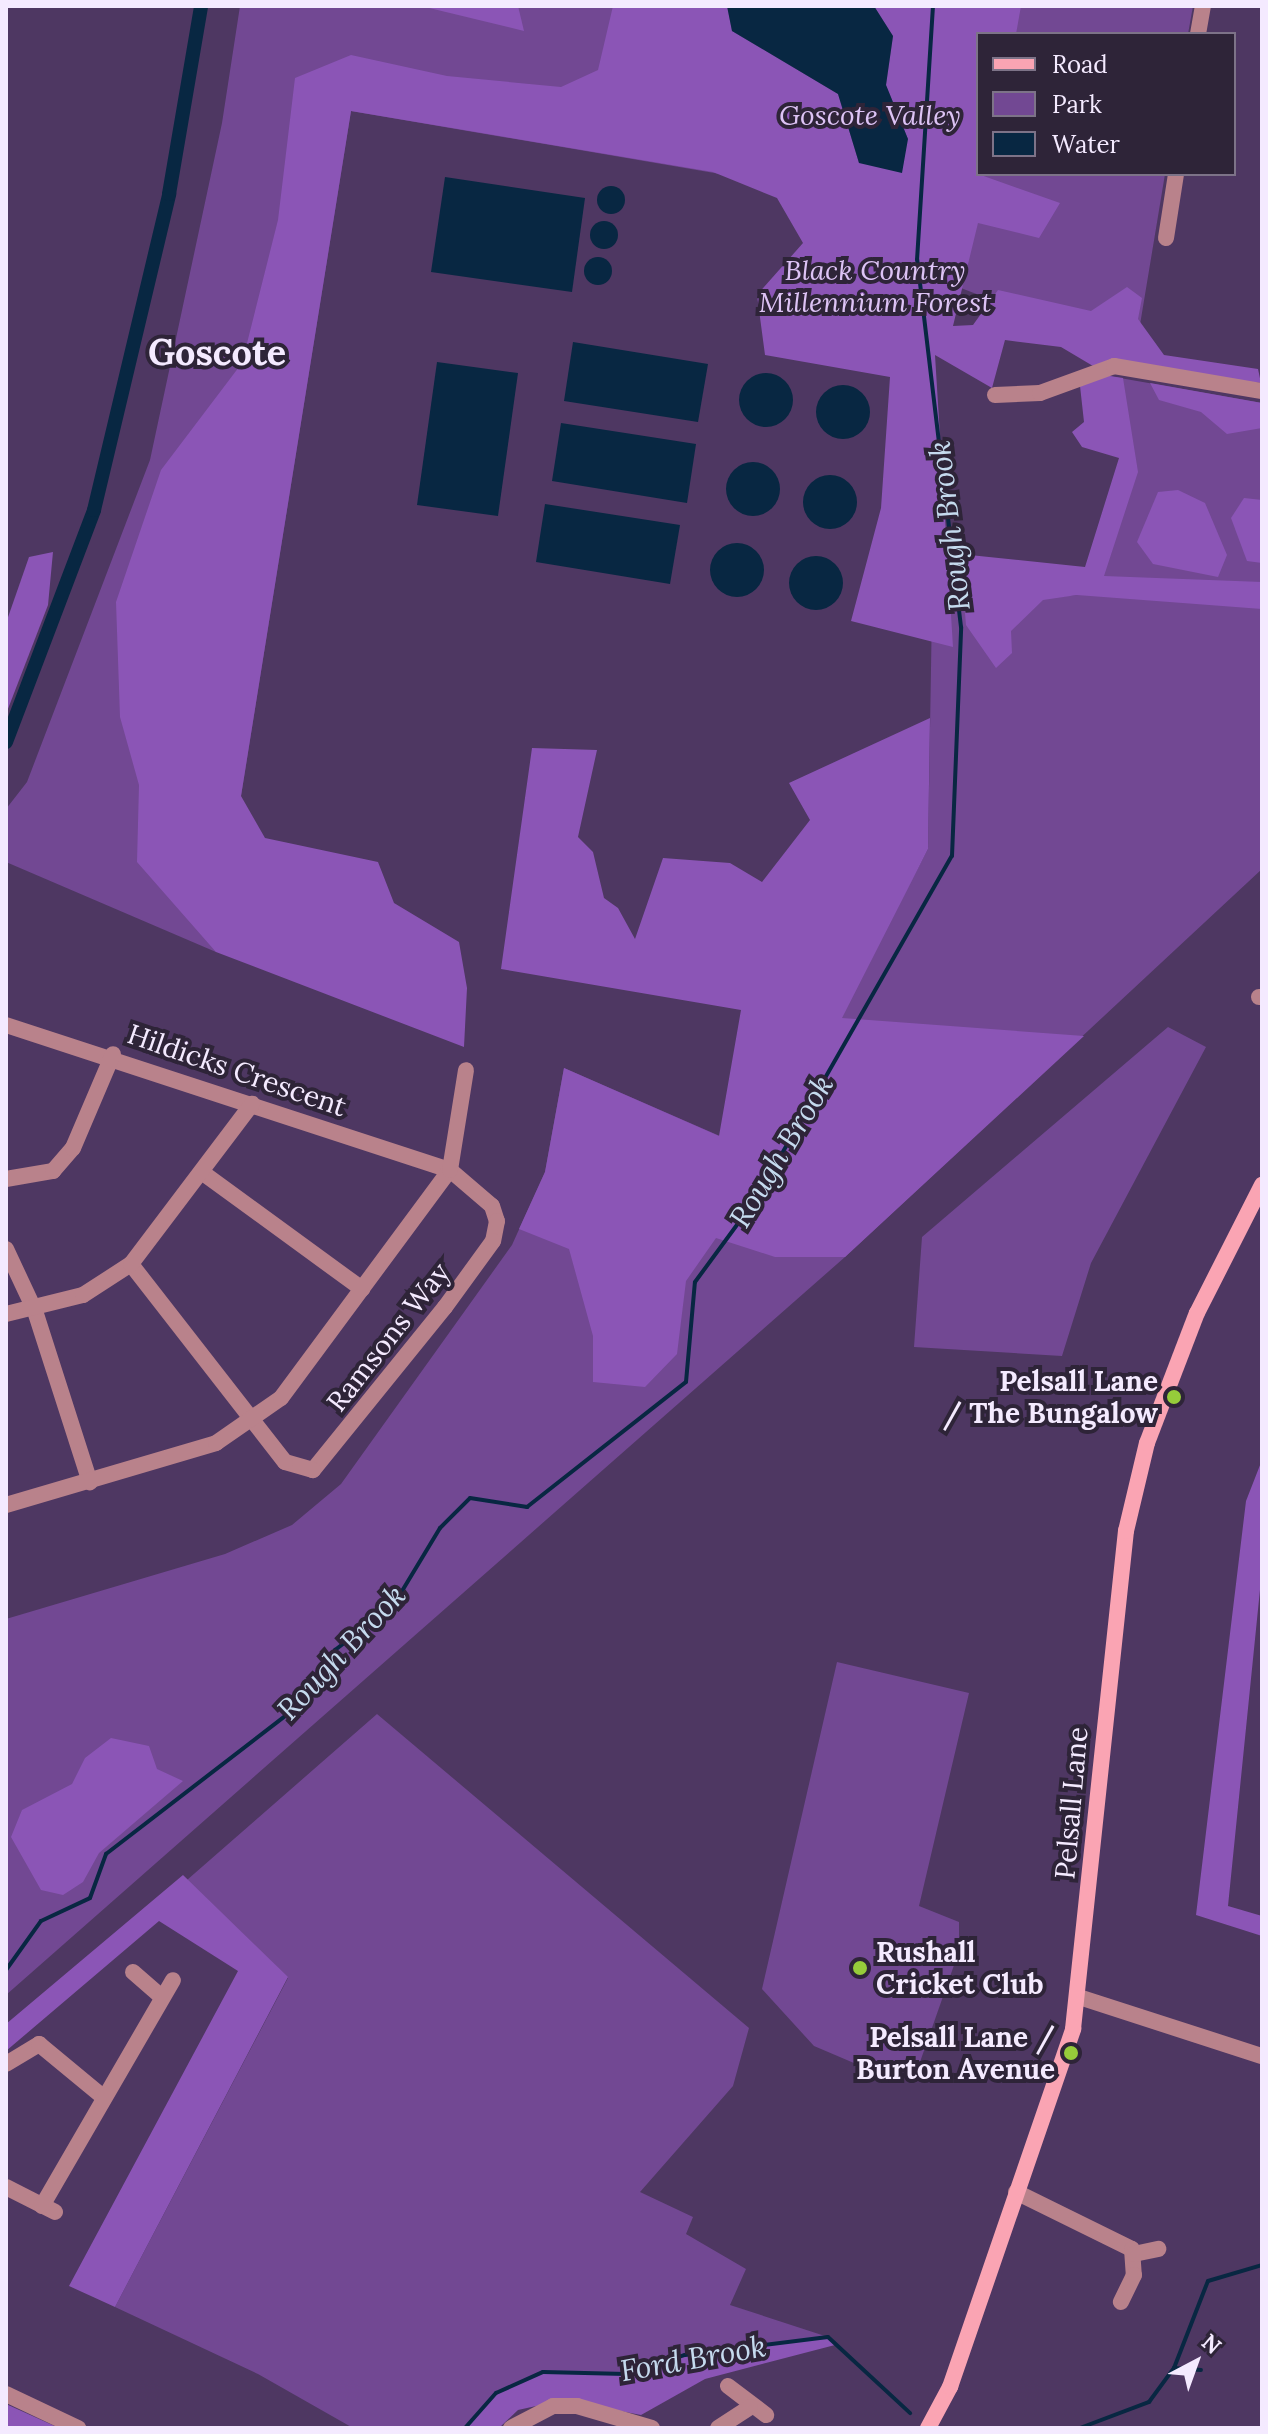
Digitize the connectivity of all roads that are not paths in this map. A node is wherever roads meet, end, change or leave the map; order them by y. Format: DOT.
graph roads {
  1 [pos="1203,6"];
  2 [pos="1198,32"];
  3 [pos="1176,176"];
  4 [pos="1166,238"];
  5 [pos="1262,391"];
  6 [pos="995,395"];
  7 [pos="6,1025"];
  8 [pos="113,1054"];
  9 [pos="466,1070"];
  10 [pos="252,1104"];
  11 [pos="450,1170"];
  12 [pos="203,1173"];
  13 [pos="6,1179"];
  14 [pos="1262,1185"];
  15 [pos="6,1249"];
  16 [pos="131,1264"];
  17 [pos="362,1289"];
  18 [pos="35,1311"];
  19 [pos="6,1314"];
  20 [pos="254,1422"];
  21 [pos="90,1482"];
  22 [pos="6,1505"];
  23 [pos="133,1972"];
  24 [pos="173,1980"];
  25 [pos="159,1995"];
  26 [pos="1079,1997"];
  27 [pos="1262,2056"];
  28 [pos="6,2064"];
  29 [pos="103,2097"];
  30 [pos="6,2188"];
  31 [pos="1016,2192"];
  32 [pos="1158,2249"];
  33 [pos="1134,2254"];
  34 [pos="1121,2302"];
  35 [pos="728,2386"];
  36 [pos="6,2394"];
  37 [pos="750,2407"];
  38 [pos="598,2410"];
  39 [pos="766,2415"];
  40 [pos="78,2428"];
  41 [pos="511,2428"];
  42 [pos="594,2428"];
  43 [pos="652,2428"];
  44 [pos="718,2428"];
  45 [pos="928,2428"];
  1 -- 2 [label="street"];
  3 -- 4 [label="street"];
  5 -- 6 [label="street"];
  7 -- 8 [label="street, Hildicks Crescent"];
  8 -- 10 [label="street, Hildicks Crescent"];
  8 -- 13 [label="street"];
  9 -- 11 [label="street"];
  10 -- 11 [label="street, Hildicks Crescent"];
  10 -- 12 [label="street"];
  11 -- 17 [label="street"];
  11 -- 20 [label="street, Ramsons Way"];
  12 -- 16 [label="street"];
  12 -- 17 [label="street"];
  14 -- 26 [label="main road, Pelsall Lane"];
  15 -- 18 [label="street"];
  16 -- 18 [label="street"];
  16 -- 20 [label="street"];
  17 -- 20 [label="street"];
  18 -- 19 [label="street"];
  18 -- 21 [label="street"];
  20 -- 21 [label="street"];
  21 -- 22 [label="street"];
  23 -- 25 [label="street"];
  24 -- 25 [label="street"];
  25 -- 29 [label="street"];
  26 -- 27 [label="street"];
  26 -- 31 [label="main road, Pelsall Lane"];
  28 -- 29 [label="street"];
  29 -- 30 [label="street"];
  31 -- 33 [label="street"];
  31 -- 45 [label="main road, Pelsall Lane"];
  32 -- 33 [label="street"];
  33 -- 34 [label="street"];
  35 -- 37 [label="street"];
  36 -- 40 [label="street"];
  37 -- 39 [label="street"];
  37 -- 44 [label="street"];
  38 -- 41 [label="street"];
  38 -- 42 [label="street"];
  38 -- 43 [label="street"];
}
